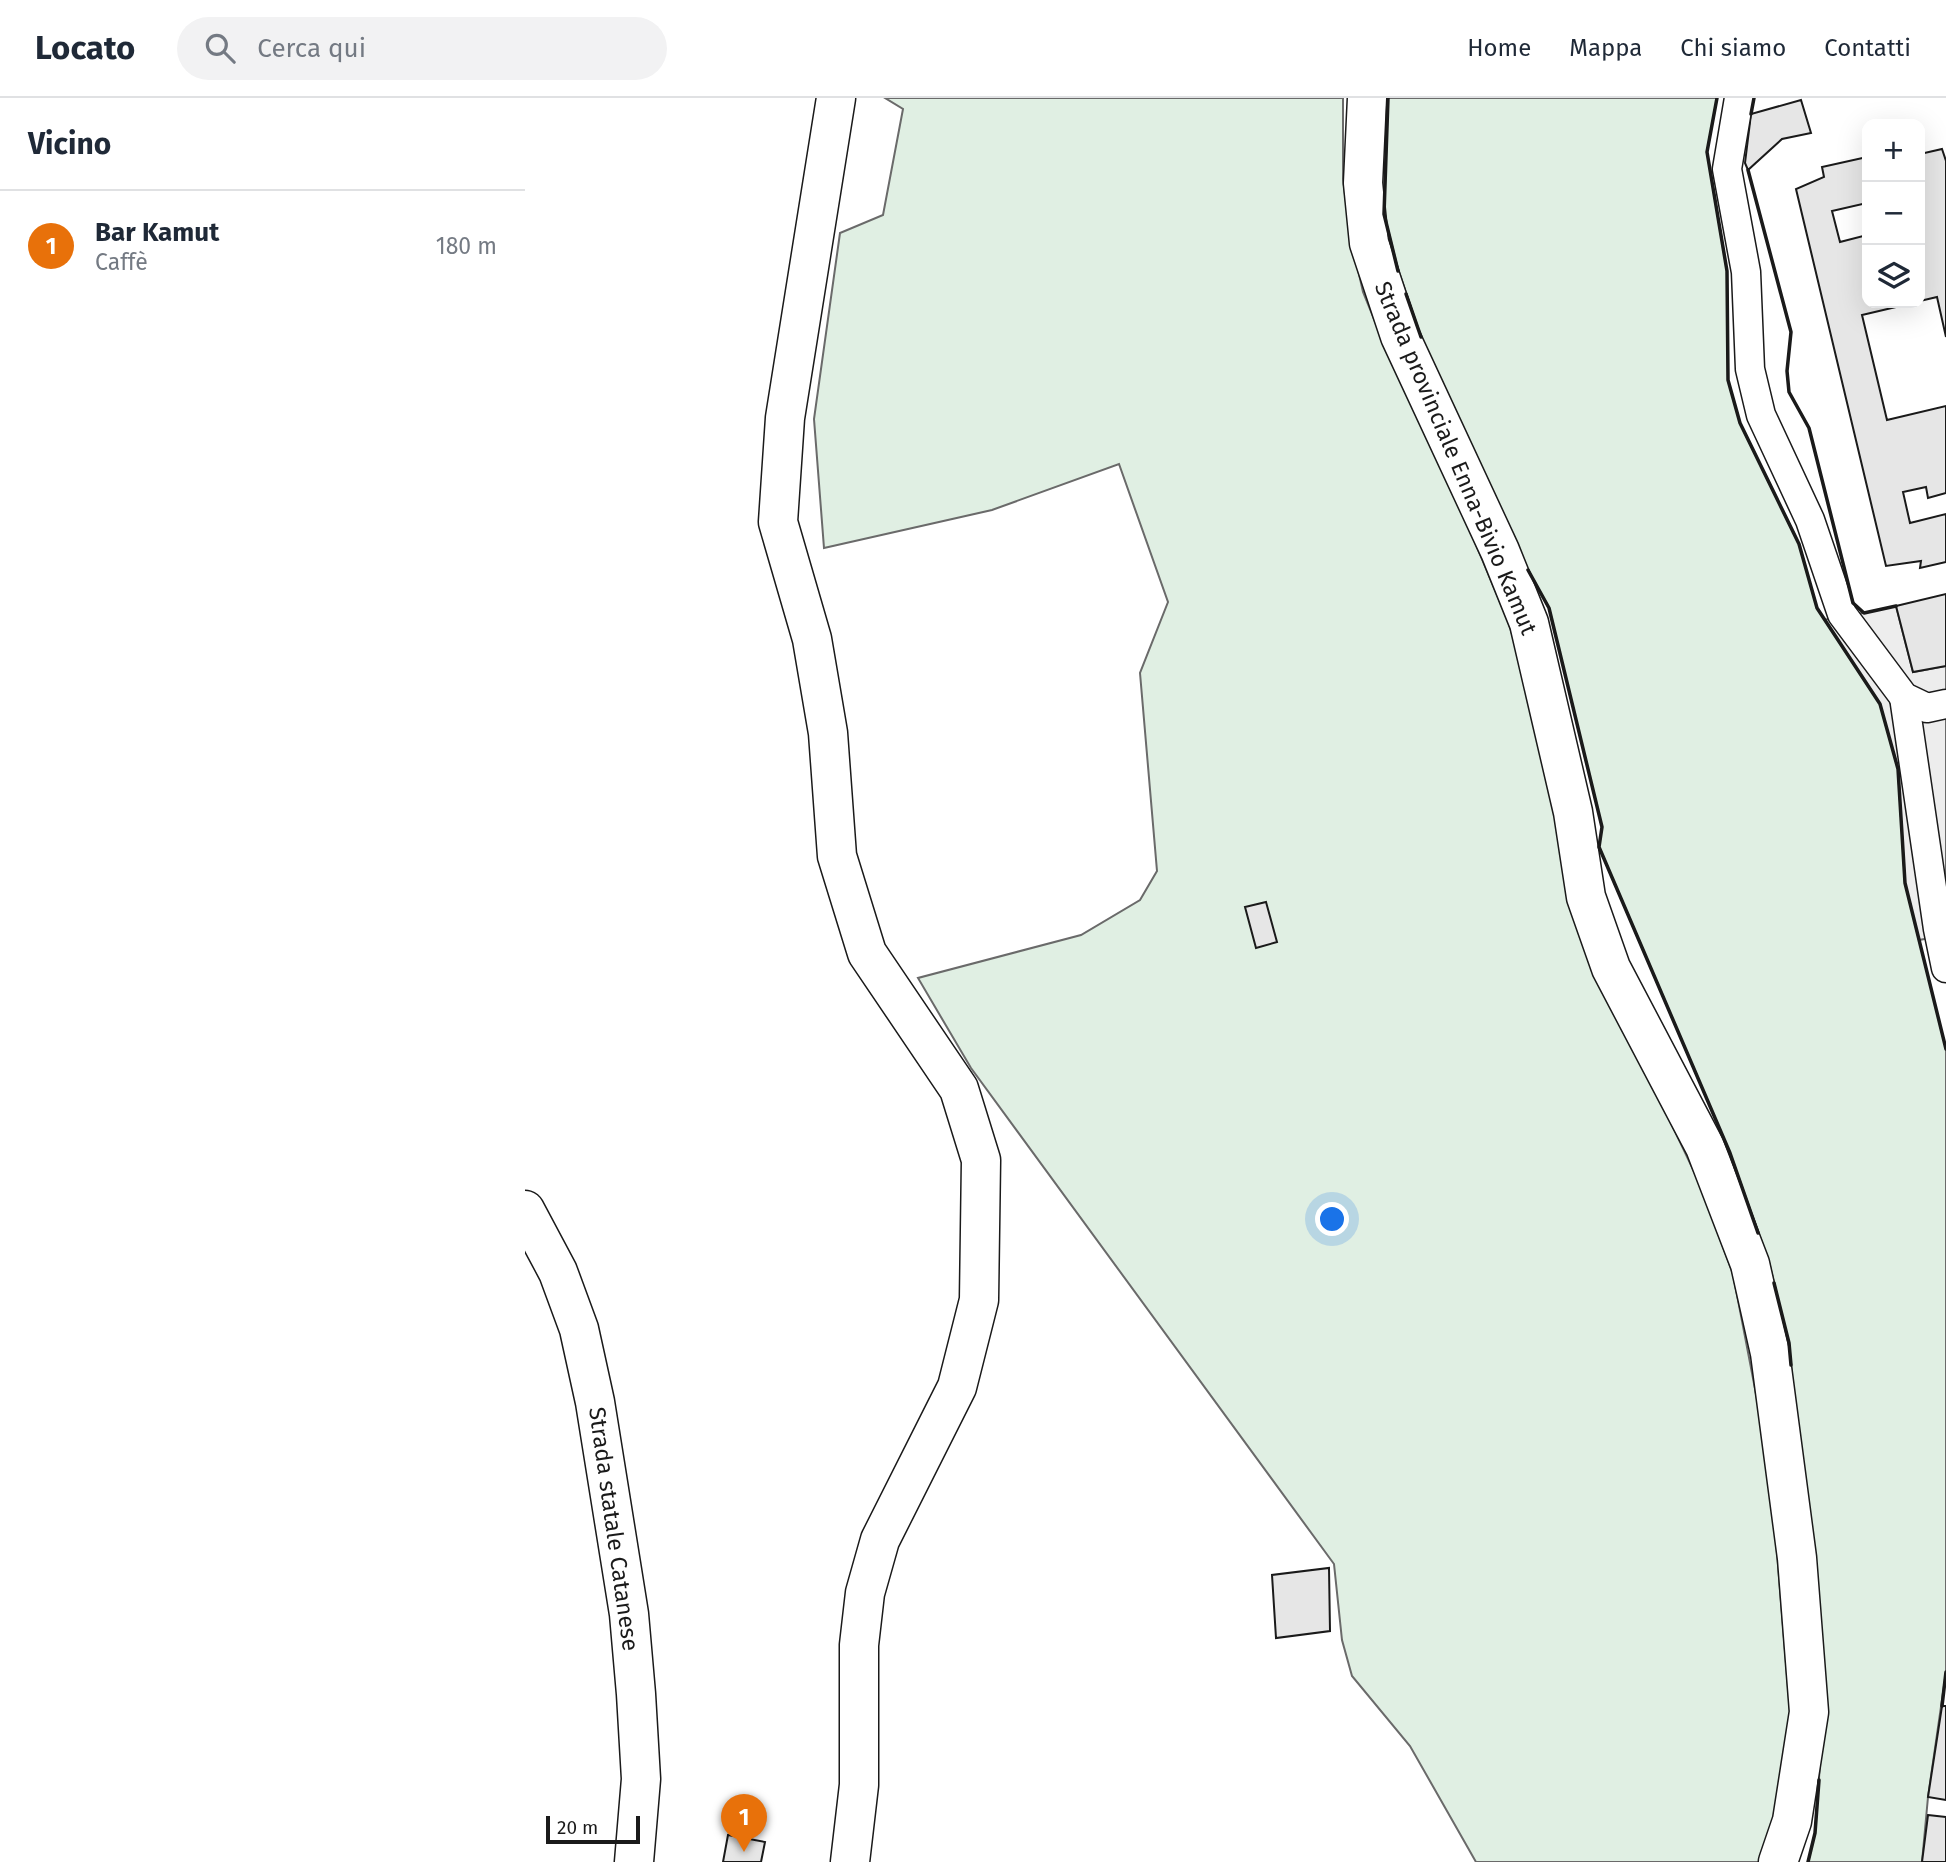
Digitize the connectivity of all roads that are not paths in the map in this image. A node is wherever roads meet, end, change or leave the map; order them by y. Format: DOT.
graph roads {
  1 [pos="836,98"];
  2 [pos="1367,98"];
  3 [pos="1739,98"];
  4 [pos="1904,697"];
  5 [pos="1946,704"];
  6 [pos="1946,968"];
  7 [pos="525,1210"];
  8 [pos="634,1862"];
  9 [pos="851,1862"];
  10 [pos="1778,1862"];
  1 -- 9 [label="main road"];
  2 -- 10 [label="main road, Strada provinciale Enna-Bivio Kamut"];
  3 -- 4 [label="street"];
  4 -- 5 [label="street"];
  4 -- 6 [label="street"];
  7 -- 8 [label="main road, Strada statale Catanese"];
}
